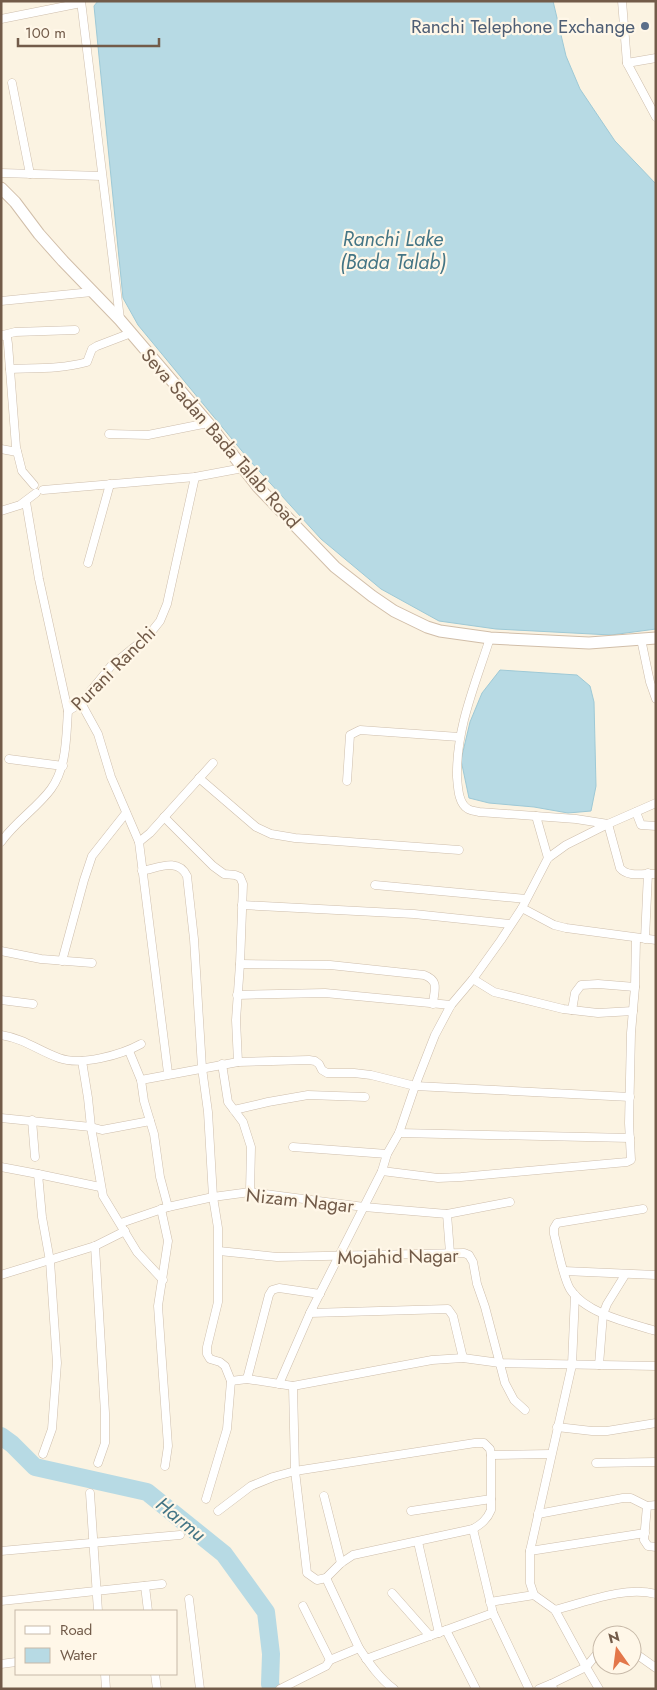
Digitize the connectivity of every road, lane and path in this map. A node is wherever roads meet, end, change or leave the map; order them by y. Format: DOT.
graph roads {
  1 [pos="622,1"];
  2 [pos="81,2"];
  3 [pos="1,19"];
  4 [pos="656,58"];
  5 [pos="627,63"];
  6 [pos="12,83"];
  7 [pos="655,116"];
  8 [pos="1,173"];
  9 [pos="30,174"];
  10 [pos="102,176"];
  11 [pos="1,188"];
  12 [pos="92,292"];
  13 [pos="1,301"];
  14 [pos="120,320"];
  15 [pos="74,330"];
  16 [pos="131,334"];
  17 [pos="2,335"];
  18 [pos="10,369"];
  19 [pos="208,423"];
  20 [pos="109,434"];
  21 [pos="1,450"];
  22 [pos="17,452"];
  23 [pos="243,468"];
  24 [pos="195,477"];
  25 [pos="110,484"];
  26 [pos="38,489"];
  27 [pos="26,502"];
  28 [pos="1,511"];
  29 [pos="88,563"];
  30 [pos="490,638"];
  31 [pos="656,638"];
  32 [pos="642,639"];
  33 [pos="656,699"];
  34 [pos="82,703"];
  35 [pos="68,711"];
  36 [pos="459,737"];
  37 [pos="9,759"];
  38 [pos="212,763"];
  39 [pos="63,766"];
  40 [pos="199,778"];
  41 [pos="346,781"];
  42 [pos="656,803"];
  43 [pos="636,812"];
  44 [pos="126,813"];
  45 [pos="536,816"];
  46 [pos="164,817"];
  47 [pos="608,824"];
  48 [pos="656,826"];
  49 [pos="2,838"];
  50 [pos="139,842"];
  51 [pos="459,850"];
  52 [pos="548,858"];
  53 [pos="142,871"];
  54 [pos="652,873"];
  55 [pos="375,885"];
  56 [pos="526,899"];
  57 [pos="242,904"];
  58 [pos="522,908"];
  59 [pos="510,924"];
  60 [pos="641,938"];
  61 [pos="656,940"];
  62 [pos="1,950"];
  63 [pos="62,961"];
  64 [pos="92,963"];
  65 [pos="240,964"];
  66 [pos="473,979"];
  67 [pos="635,987"];
  68 [pos="237,995"];
  69 [pos="1,1000"];
  70 [pos="33,1004"];
  71 [pos="433,1004"];
  72 [pos="451,1005"];
  73 [pos="572,1010"];
  74 [pos="634,1011"];
  75 [pos="1,1035"];
  76 [pos="141,1044"];
  77 [pos="129,1051"];
  78 [pos="82,1061"];
  79 [pos="238,1062"];
  80 [pos="222,1064"];
  81 [pos="202,1068"];
  82 [pos="168,1073"];
  83 [pos="141,1080"];
  84 [pos="415,1086"];
  85 [pos="365,1097"];
  86 [pos="630,1097"];
  87 [pos="234,1110"];
  88 [pos="1,1118"];
  89 [pos="32,1120"];
  90 [pos="150,1121"];
  91 [pos="91,1127"];
  92 [pos="400,1133"];
  93 [pos="630,1138"];
  94 [pos="293,1147"];
  95 [pos="387,1154"];
  96 [pos="35,1157"];
  97 [pos="1,1167"];
  98 [pos="382,1171"];
  99 [pos="38,1174"];
  100 [pos="100,1187"];
  101 [pos="250,1192"];
  102 [pos="213,1196"];
  103 [pos="510,1202"];
  104 [pos="364,1207"];
  105 [pos="164,1208"];
  106 [pos="643,1208"];
  107 [pos="447,1214"];
  108 [pos="121,1223"];
  109 [pos="126,1231"];
  110 [pos="95,1246"];
  111 [pos="218,1251"];
  112 [pos="450,1253"];
  113 [pos="338,1256"];
  114 [pos="50,1261"];
  115 [pos="564,1271"];
  116 [pos="1,1275"];
  117 [pos="625,1275"];
  118 [pos="656,1275"];
  119 [pos="163,1280"];
  120 [pos="320,1294"];
  121 [pos="575,1295"];
  122 [pos="310,1313"];
  123 [pos="603,1314"];
  124 [pos="656,1331"];
  125 [pos="464,1358"];
  126 [pos="500,1363"];
  127 [pos="572,1365"];
  128 [pos="599,1365"];
  129 [pos="656,1366"];
  130 [pos="247,1379"];
  131 [pos="231,1381"];
  132 [pos="279,1384"];
  133 [pos="293,1386"];
  134 [pos="525,1410"];
  135 [pos="656,1423"];
  136 [pos="557,1427"];
  137 [pos="43,1454"];
  138 [pos="551,1454"];
  139 [pos="491,1455"];
  140 [pos="656,1462"];
  141 [pos="98,1463"];
  142 [pos="596,1463"];
  143 [pos="165,1466"];
  144 [pos="295,1471"];
  145 [pos="90,1493"];
  146 [pos="324,1496"];
  147 [pos="491,1499"];
  148 [pos="206,1500"];
  149 [pos="656,1505"];
  150 [pos="647,1506"];
  151 [pos="218,1510"];
  152 [pos="411,1511"];
  153 [pos="538,1514"];
  154 [pos="472,1529"];
  155 [pos="645,1533"];
  156 [pos="180,1535"];
  157 [pos="93,1542"];
  158 [pos="418,1542"];
  159 [pos="656,1547"];
  160 [pos="1,1551"];
  161 [pos="530,1551"];
  162 [pos="341,1563"];
  163 [pos="326,1578"];
  164 [pos="162,1584"];
  165 [pos="145,1586"];
  166 [pos="96,1591"];
  167 [pos="392,1593"];
  168 [pos="656,1594"];
  169 [pos="534,1595"];
  170 [pos="189,1600"];
  171 [pos="1,1601"];
  172 [pos="490,1602"];
  173 [pos="303,1606"];
  174 [pos="98,1610"];
  175 [pos="148,1610"];
  176 [pos="555,1610"];
  177 [pos="492,1613"];
  178 [pos="442,1631"];
  179 [pos="430,1636"];
  180 [pos="359,1648"];
  181 [pos="642,1658"];
  182 [pos="366,1659"];
  183 [pos="330,1660"];
  184 [pos="592,1660"];
  185 [pos="15,1662"];
  186 [pos="1,1664"];
  187 [pos="586,1667"];
  188 [pos="656,1668"];
  189 [pos="105,1675"];
  190 [pos="155,1675"];
  191 [pos="552,1686"];
  192 [pos="106,1689"];
  193 [pos="157,1689"];
  194 [pos="200,1689"];
  195 [pos="280,1689"];
  196 [pos="394,1689"];
  197 [pos="476,1689"];
  198 [pos="529,1689"];
  199 [pos="539,1689"];
  200 [pos="599,1689"];
  1 -- 5 [label="street"];
  2 -- 3 [label="street"];
  2 -- 10 [label="street"];
  4 -- 5 [label="street"];
  5 -- 7 [label="street"];
  6 -- 9 [label="street"];
  8 -- 9 [label="street"];
  9 -- 10 [label="street"];
  10 -- 14 [label="street"];
  11 -- 12 [label="street, Seva Sadan Bada Talab Road"];
  12 -- 13 [label="street"];
  12 -- 14 [label="street, Seva Sadan Bada Talab Road"];
  14 -- 16 [label="street, Seva Sadan Bada Talab Road"];
  15 -- 17 [label="street"];
  16 -- 18 [label="street"];
  16 -- 19 [label="street, Seva Sadan Bada Talab Road"];
  17 -- 18 [label="street"];
  18 -- 22 [label="street"];
  19 -- 20 [label="street"];
  19 -- 23 [label="street, Seva Sadan Bada Talab Road"];
  21 -- 22 [label="street"];
  22 -- 26 [label="street"];
  23 -- 24 [label="street"];
  23 -- 30 [label="street, Seva Sadan Bada Talab Road"];
  24 -- 25 [label="street"];
  24 -- 34 [label="street, Purani Ranchi"];
  25 -- 26 [label="street"];
  25 -- 29 [label="street"];
  26 -- 27 [label="street"];
  27 -- 28 [label="street"];
  27 -- 35 [label="street"];
  30 -- 32 [label="street, Seva Sadan Bada Talab Road"];
  30 -- 36 [label="street"];
  31 -- 32 [label="street, Seva Sadan Bada Talab Road"];
  32 -- 33 [label="street"];
  34 -- 35 [label="street, Purani Ranchi"];
  34 -- 44 [label="street"];
  35 -- 39 [label="street, Purani Ranchi"];
  36 -- 41 [label="street"];
  36 -- 45 [label="street"];
  37 -- 39 [label="street"];
  38 -- 40 [label="street"];
  39 -- 49 [label="street, Purani Ranchi"];
  40 -- 46 [label="street"];
  40 -- 51 [label="street"];
  42 -- 43 [label="street"];
  43 -- 47 [label="street"];
  43 -- 48 [label="street"];
  44 -- 50 [label="street"];
  44 -- 63 [label="street"];
  45 -- 47 [label="street"];
  45 -- 52 [label="street"];
  46 -- 50 [label="street"];
  46 -- 57 [label="street"];
  47 -- 52 [label="street"];
  47 -- 54 [label="street"];
  50 -- 53 [label="street"];
  52 -- 56 [label="street"];
  53 -- 81 [label="street"];
  53 -- 82 [label="street"];
  54 -- 60 [label="street"];
  55 -- 56 [label="street"];
  56 -- 58 [label="street"];
  57 -- 59 [label="street"];
  57 -- 65 [label="street"];
  58 -- 59 [label="street"];
  58 -- 60 [label="street"];
  59 -- 66 [label="street"];
  60 -- 61 [label="street"];
  60 -- 67 [label="street"];
  62 -- 63 [label="street"];
  63 -- 64 [label="street"];
  65 -- 68 [label="street"];
  65 -- 71 [label="street"];
  66 -- 72 [label="street"];
  66 -- 73 [label="street"];
  67 -- 73 [label="street"];
  67 -- 74 [label="street"];
  68 -- 71 [label="street"];
  68 -- 79 [label="street"];
  69 -- 70 [label="street"];
  71 -- 72 [label="street"];
  72 -- 84 [label="street"];
  73 -- 74 [label="street"];
  74 -- 86 [label="street"];
  75 -- 78 [label="street"];
  76 -- 77 [label="street"];
  77 -- 78 [label="street"];
  77 -- 83 [label="street"];
  78 -- 91 [label="street"];
  79 -- 80 [label="street"];
  79 -- 84 [label="street"];
  80 -- 81 [label="street"];
  80 -- 87 [label="street"];
  81 -- 82 [label="street"];
  81 -- 102 [label="street"];
  82 -- 83 [label="street"];
  83 -- 90 [label="street"];
  84 -- 86 [label="street"];
  84 -- 92 [label="street"];
  85 -- 87 [label="street"];
  86 -- 93 [label="street"];
  87 -- 101 [label="street"];
  88 -- 89 [label="street"];
  89 -- 91 [label="street"];
  89 -- 96 [label="street"];
  90 -- 91 [label="street"];
  90 -- 105 [label="street"];
  91 -- 100 [label="street"];
  92 -- 93 [label="street"];
  92 -- 95 [label="street"];
  93 -- 98 [label="street"];
  94 -- 95 [label="street"];
  95 -- 98 [label="street"];
  97 -- 99 [label="street"];
  98 -- 104 [label="street"];
  99 -- 100 [label="street"];
  99 -- 114 [label="street"];
  100 -- 108 [label="street"];
  101 -- 102 [label="street, Nizam Nagar"];
  101 -- 104 [label="street, Nizam Nagar"];
  102 -- 105 [label="street, Nizam Nagar"];
  102 -- 111 [label="street"];
  103 -- 107 [label="street, Nizam Nagar"];
  104 -- 107 [label="street, Nizam Nagar"];
  104 -- 113 [label="street"];
  105 -- 108 [label="street, Nizam Nagar"];
  105 -- 119 [label="street"];
  106 -- 115 [label="street"];
  107 -- 112 [label="street"];
  108 -- 109 [label="street"];
  109 -- 110 [label="street"];
  109 -- 119 [label="street"];
  110 -- 114 [label="street"];
  110 -- 141 [label="street"];
  111 -- 113 [label="street, Mojahid Nagar"];
  111 -- 131 [label="street"];
  112 -- 113 [label="street, Mojahid Nagar"];
  112 -- 126 [label="street, Mojahid Nagar"];
  113 -- 120 [label="street"];
  114 -- 116 [label="street"];
  114 -- 137 [label="street"];
  115 -- 117 [label="street"];
  115 -- 121 [label="street"];
  117 -- 118 [label="street"];
  117 -- 123 [label="street"];
  119 -- 143 [label="street"];
  120 -- 122 [label="street"];
  120 -- 130 [label="street"];
  121 -- 123 [label="street"];
  121 -- 127 [label="street"];
  122 -- 125 [label="street"];
  122 -- 132 [label="street"];
  123 -- 124 [label="street"];
  123 -- 128 [label="street"];
  125 -- 126 [label="street"];
  125 -- 133 [label="street"];
  126 -- 127 [label="street"];
  126 -- 134 [label="street, Mojahid Nagar"];
  127 -- 128 [label="street"];
  127 -- 136 [label="street"];
  128 -- 129 [label="street"];
  130 -- 131 [label="street"];
  130 -- 132 [label="street"];
  131 -- 148 [label="street"];
  132 -- 133 [label="street"];
  133 -- 144 [label="street"];
  135 -- 136 [label="street"];
  136 -- 138 [label="street"];
  138 -- 139 [label="street"];
  138 -- 153 [label="street"];
  139 -- 144 [label="street"];
  139 -- 147 [label="street"];
  140 -- 142 [label="street"];
  144 -- 151 [label="street"];
  144 -- 163 [label="street"];
  145 -- 157 [label="street"];
  146 -- 162 [label="street"];
  147 -- 152 [label="street"];
  147 -- 154 [label="street"];
  149 -- 150 [label="street"];
  150 -- 153 [label="street"];
  150 -- 155 [label="street"];
  153 -- 161 [label="street"];
  154 -- 158 [label="street"];
  154 -- 172 [label="street"];
  155 -- 159 [label="street"];
  155 -- 161 [label="street"];
  156 -- 157 [label="street"];
  157 -- 160 [label="street"];
  157 -- 166 [label="street"];
  158 -- 162 [label="street"];
  158 -- 178 [label="street"];
  161 -- 169 [label="street"];
  162 -- 163 [label="street"];
  163 -- 180 [label="street"];
  164 -- 165 [label="street"];
  165 -- 166 [label="street"];
  165 -- 175 [label="street"];
  166 -- 171 [label="street"];
  166 -- 174 [label="street"];
  167 -- 179 [label="street"];
  168 -- 176 [label="street"];
  169 -- 172 [label="street"];
  169 -- 176 [label="street"];
  170 -- 194 [label="street"];
  172 -- 177 [label="street"];
  173 -- 183 [label="street"];
  176 -- 187 [label="street"];
  177 -- 178 [label="street"];
  177 -- 198 [label="street"];
  178 -- 179 [label="street"];
  178 -- 197 [label="street"];
  179 -- 182 [label="street"];
  180 -- 182 [label="street"];
  180 -- 183 [label="street"];
  181 -- 188 [label="street"];
  182 -- 196 [label="street"];
  183 -- 195 [label="street"];
  184 -- 187 [label="street"];
  185 -- 186 [label="street"];
  187 -- 191 [label="street"];
  187 -- 200 [label="street"];
  189 -- 192 [label="street"];
  190 -- 193 [label="street"];
  191 -- 199 [label="street"];
}
